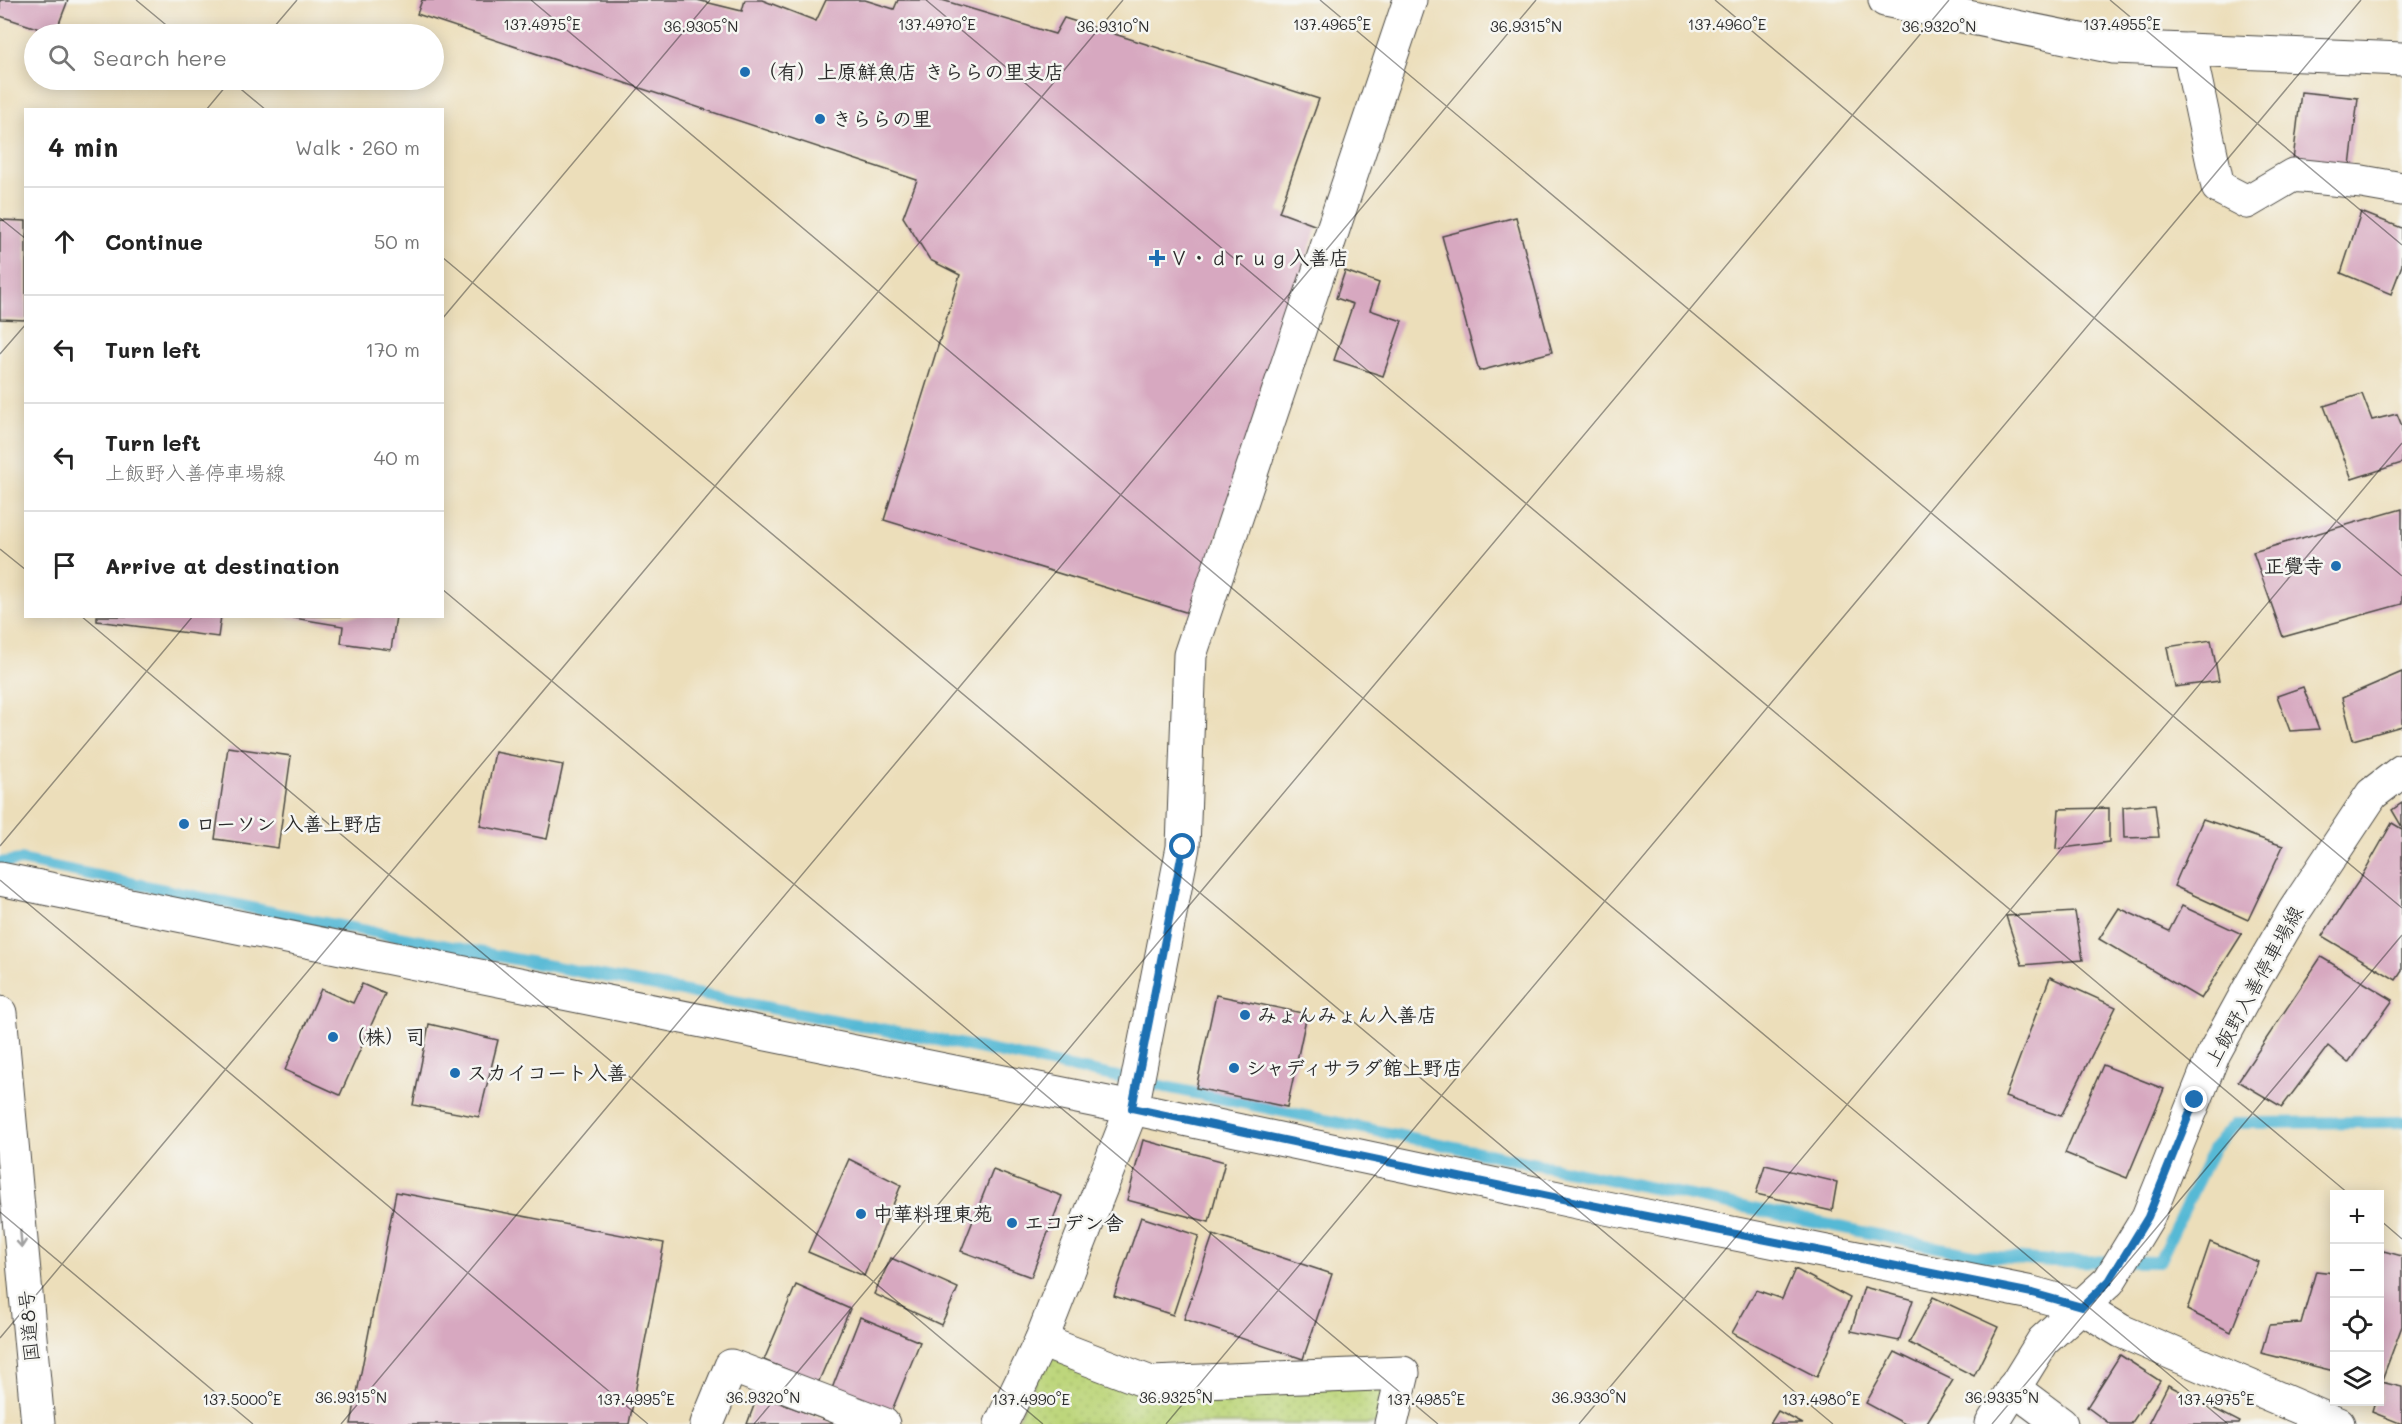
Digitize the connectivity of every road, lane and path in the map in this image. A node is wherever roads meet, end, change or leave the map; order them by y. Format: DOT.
graph roads {
  1 [pos="1410,0"];
  2 [pos="1885,0"];
  3 [pos="2189,50"];
  4 [pos="2402,59"];
  5 [pos="2402,189"];
  6 [pos="2402,771"];
  7 [pos="0,879"];
  8 [pos="0,1013"];
  9 [pos="1132,1108"];
  10 [pos="2082,1307"];
  11 [pos="1041,1341"];
  12 [pos="2013,1388"];
  13 [pos="38,1424"];
  14 [pos="708,1424"];
  15 [pos="883,1424"];
  16 [pos="1001,1424"];
  17 [pos="1391,1424"];
  18 [pos="1992,1424"];
  19 [pos="2061,1424"];
  20 [pos="2338,1424"];
  1 -- 9 [label="main road"];
  2 -- 3 [label="main road"];
  3 -- 4 [label="main road"];
  3 -- 5 [label="main road"];
  6 -- 10 [label="main road, 上飯野入善停車場線"];
  7 -- 9 [label="main road"];
  8 -- 13 [label="main road, 国道8号, one-way"];
  9 -- 10 [label="main road"];
  9 -- 11 [label="main road"];
  10 -- 12 [label="main road, 上飯野入善停車場線"];
  10 -- 20 [label="main road"];
  11 -- 16 [label="main road"];
  11 -- 17 [label="main road"];
  12 -- 18 [label="main road, 上飯野入善停車場線"];
  12 -- 19 [label="main road"];
  14 -- 15 [label="main road"];
}
